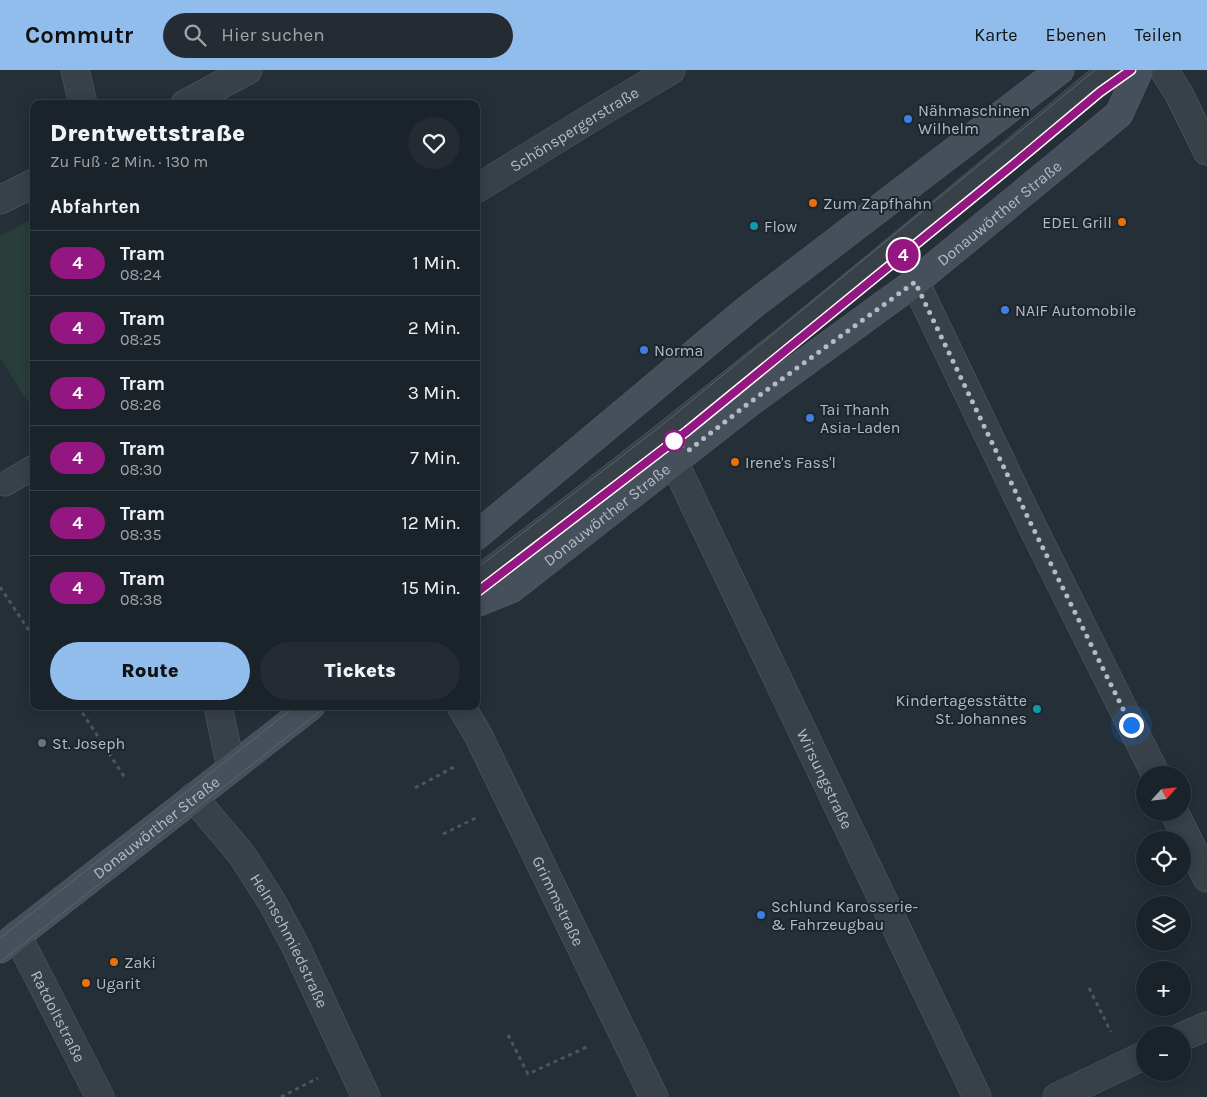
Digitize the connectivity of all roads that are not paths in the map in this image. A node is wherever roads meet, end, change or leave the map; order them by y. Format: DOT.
graph roads {
  1 [pos="75,70"];
  2 [pos="248,70"];
  3 [pos="671,70"];
  4 [pos="1060,70"];
  5 [pos="1114,70"];
  6 [pos="1139,70"];
  7 [pos="1164,70"];
  8 [pos="82,100"];
  9 [pos="192,100"];
  10 [pos="1207,151"];
  11 [pos="30,185"];
  12 [pos="480,187"];
  13 [pos="0,200"];
  14 [pos="915,282"];
  15 [pos="674,462"];
  16 [pos="30,468"];
  17 [pos="5,484"];
  18 [pos="480,533"];
  19 [pos="480,577"];
  20 [pos="480,601"];
  21 [pos="219,710"];
  22 [pos="306,710"];
  23 [pos="463,710"];
  24 [pos="1152,766"];
  25 [pos="231,768"];
  26 [pos="194,797"];
  27 [pos="1178,821"];
  28 [pos="1207,878"];
  29 [pos="9,942"];
  30 [pos="1207,1026"];
  31 [pos="1191,1033"];
  32 [pos="1136,1059"];
  33 [pos="100,1097"];
  34 [pos="366,1097"];
  35 [pos="654,1097"];
  36 [pos="976,1097"];
  37 [pos="1057,1097"];
  1 -- 8 [label="street"];
  2 -- 9 [label="street"];
  3 -- 12 [label="street, Schönspergerstraße"];
  4 -- 18 [label="main road"];
  5 -- 19 [label="lane"];
  6 -- 14 [label="main road, Donauwörther Straße"];
  7 -- 10 [label="street"];
  11 -- 13 [label="street"];
  14 -- 15 [label="main road, Donauwörther Straße"];
  14 -- 24 [label="street"];
  15 -- 20 [label="main road, Donauwörther Straße"];
  15 -- 36 [label="street, Wirsungstraße"];
  16 -- 17 [label="lane"];
  21 -- 25 [label="street"];
  22 -- 25 [label="main road, Donauwörther Straße"];
  23 -- 35 [label="street, Grimmstraße"];
  25 -- 26 [label="main road, Donauwörther Straße"];
  26 -- 29 [label="main road, Donauwörther Straße"];
  26 -- 34 [label="street, Helmschmiedstraße"];
  27 -- 28 [label="street"];
  29 -- 33 [label="street, Ratdoltstraße"];
  30 -- 31 [label="street"];
  32 -- 37 [label="street"];
}
